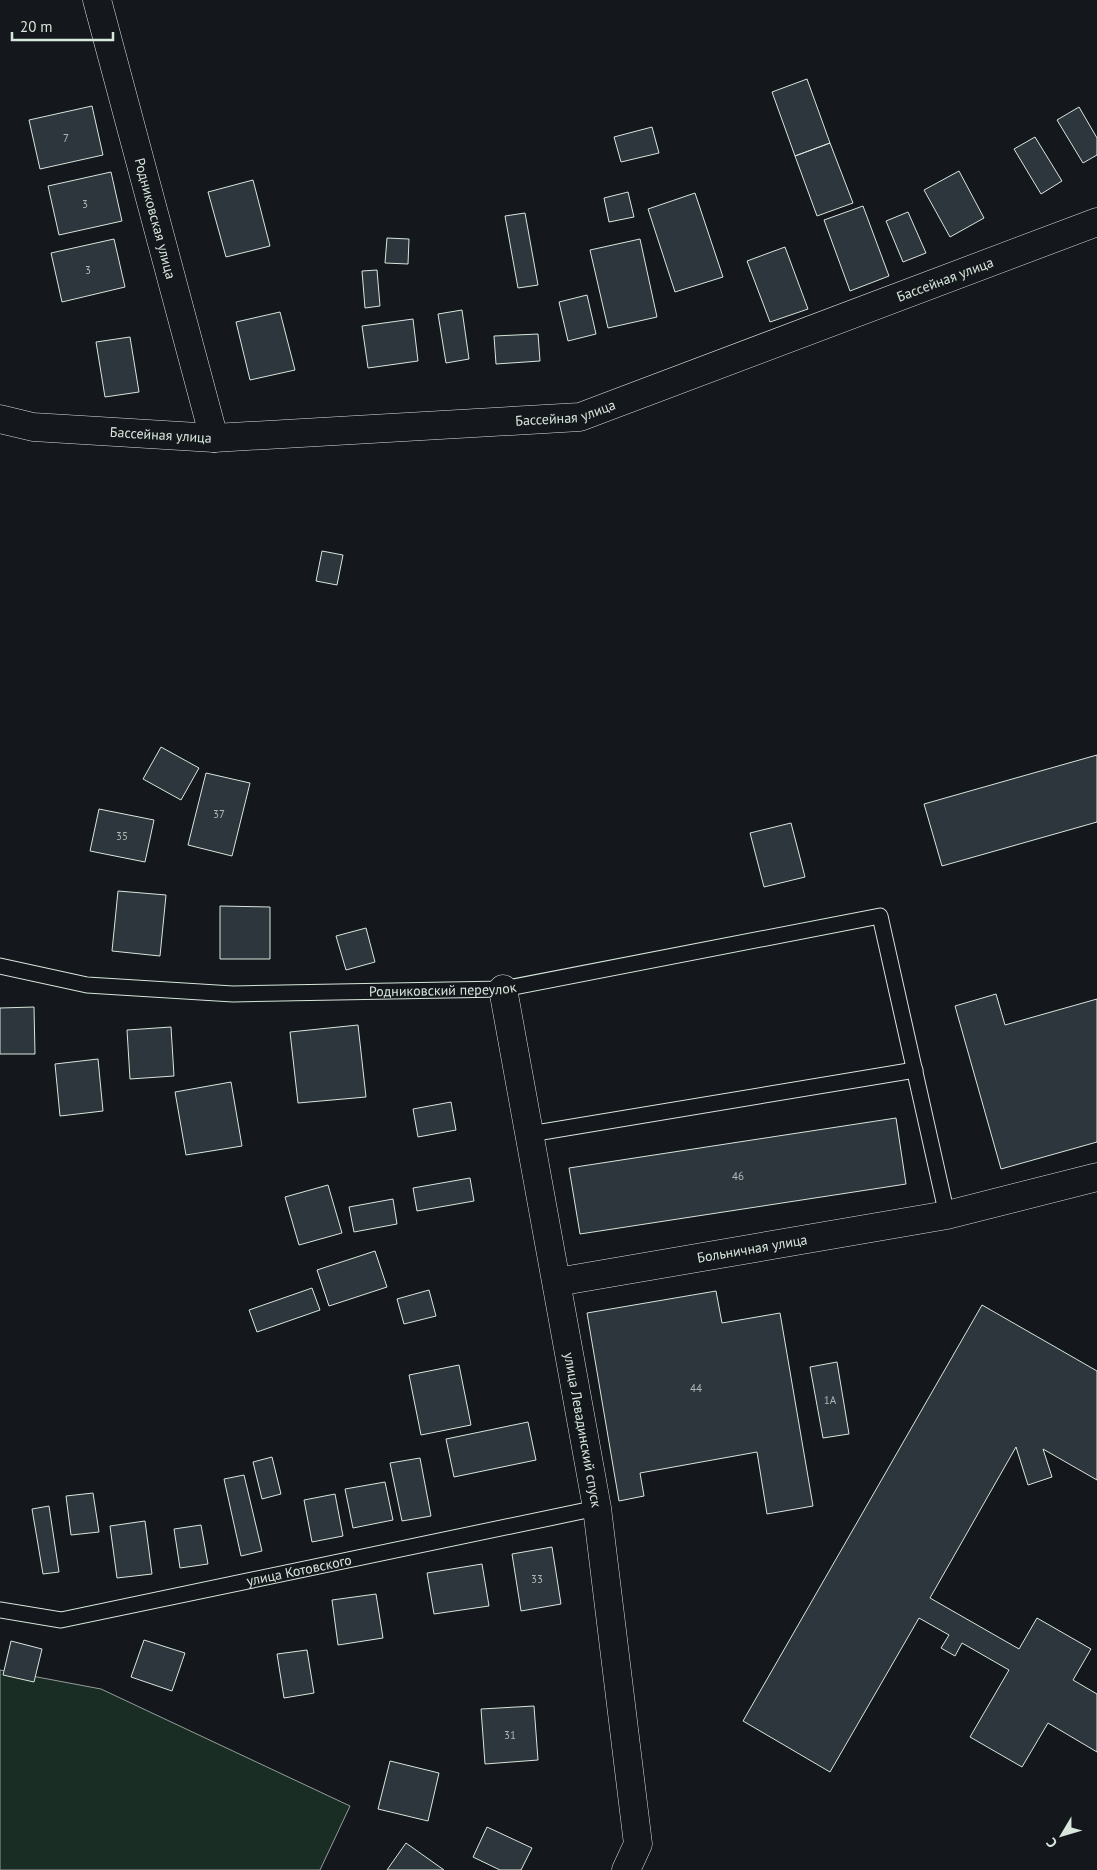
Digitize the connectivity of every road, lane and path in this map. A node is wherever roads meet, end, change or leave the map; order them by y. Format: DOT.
graph roads {
  1 [pos="97,0"];
  2 [pos="1097,222"];
  3 [pos="0,419"];
  4 [pos="214,438"];
  5 [pos="0,966"];
  6 [pos="503,989"];
  7 [pos="915,1070"];
  8 [pos="530,1134"];
  9 [pos="1097,1177"];
  10 [pos="947,1215"];
  11 [pos="557,1282"];
  12 [pos="597,1508"];
  13 [pos="0,1610"];
  14 [pos="626,1870"];
  1 -- 4 [label="street, Родниковская улица"];
  2 -- 4 [label="street, Бассейная улица"];
  3 -- 4 [label="street, Бассейная улица"];
  5 -- 6 [label="lane, Родниковский переулок"];
  6 -- 7 [label="lane, Родниковский переулок"];
  6 -- 8 [label="street, улица Левадинский спуск"];
  7 -- 8 [label="lane"];
  7 -- 10 [label="lane"];
  8 -- 11 [label="street, улица Левадинский спуск"];
  9 -- 10 [label="street, Больничная улица"];
  10 -- 11 [label="street, Больничная улица"];
  11 -- 12 [label="street, улица Левадинский спуск"];
  12 -- 13 [label="lane, улица Котовского"];
  12 -- 14 [label="street, улица Левадинский спуск"];
}
